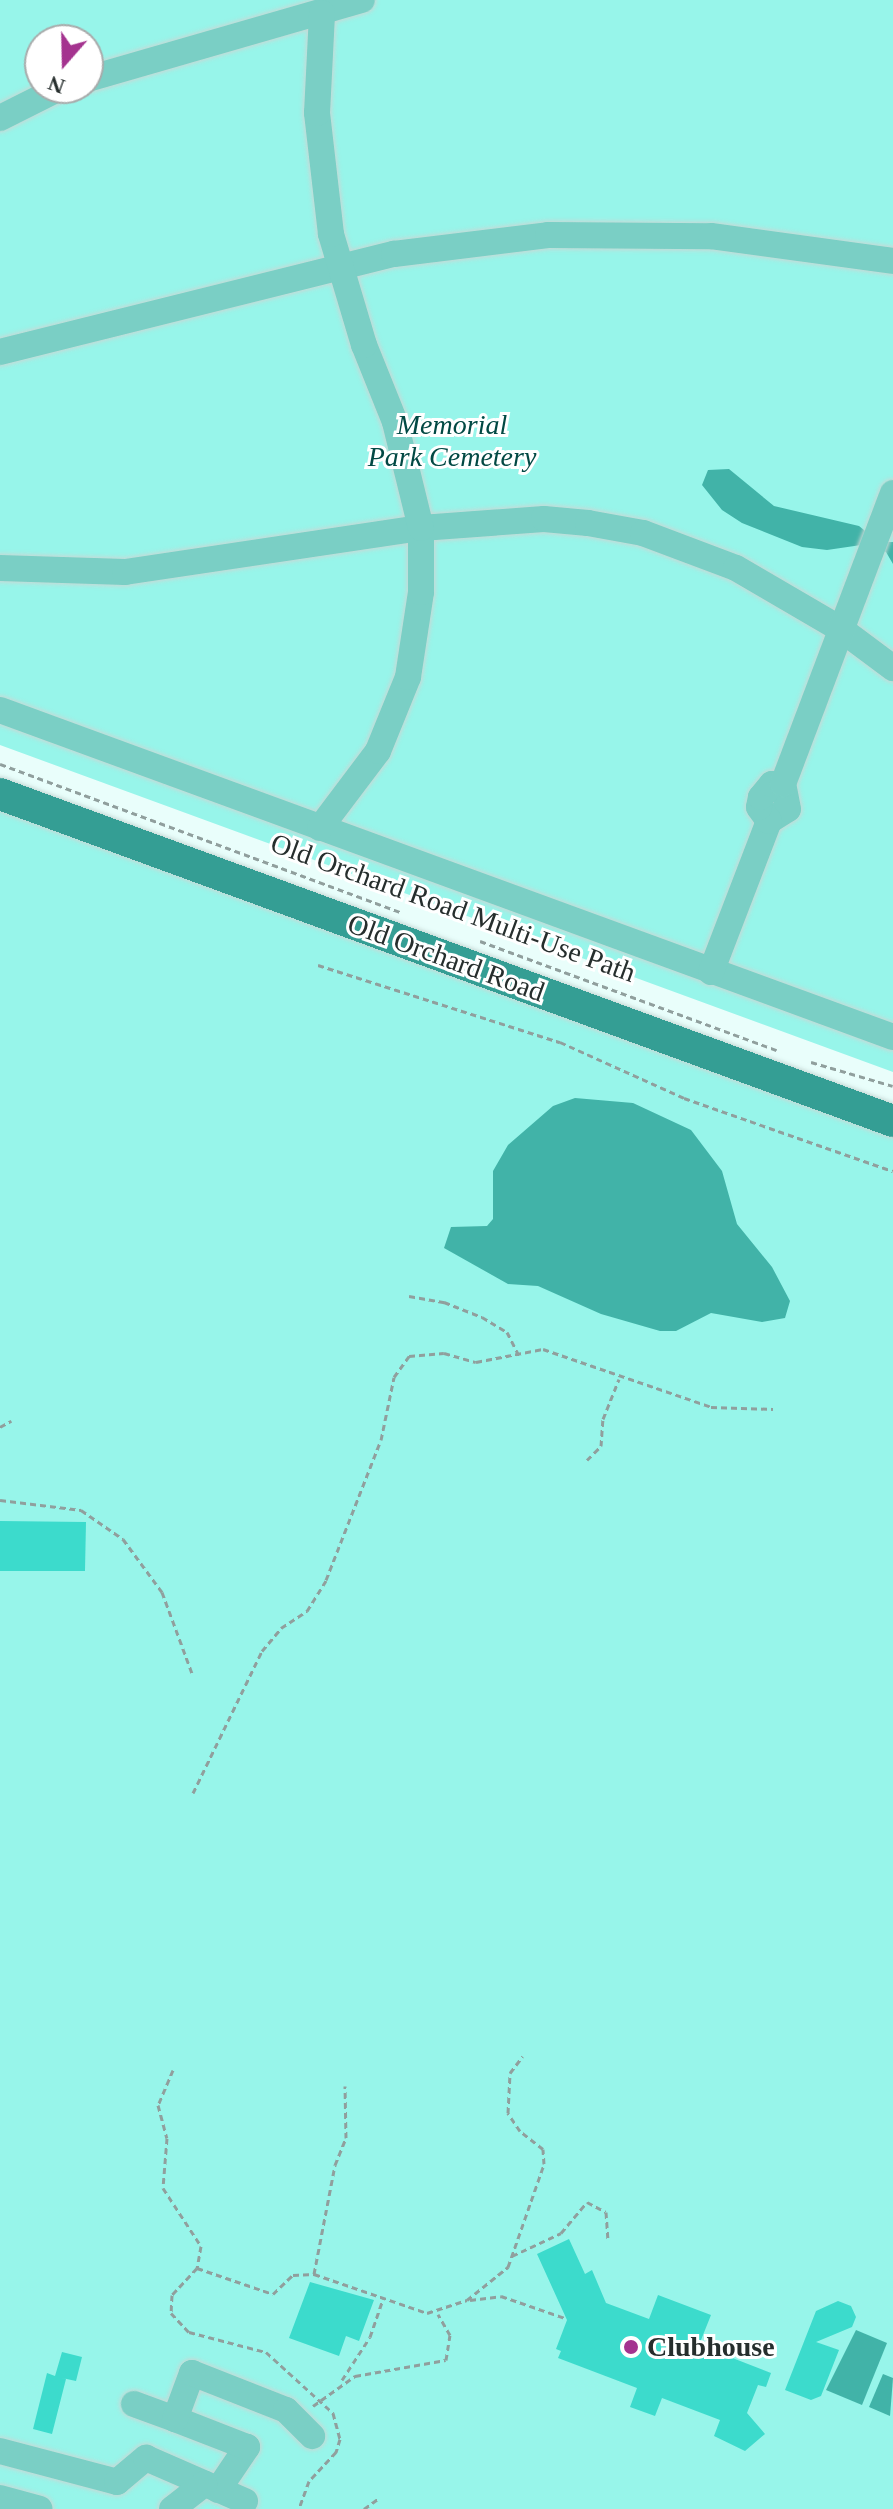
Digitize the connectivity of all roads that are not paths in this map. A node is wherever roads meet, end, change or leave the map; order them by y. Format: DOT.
graph roads {
  1 [pos="362,0"];
  2 [pos="322,13"];
  3 [pos="104,74"];
  4 [pos="28,104"];
  5 [pos="0,118"];
  6 [pos="893,261"];
  7 [pos="339,269"];
  8 [pos="0,352"];
  9 [pos="893,493"];
  10 [pos="421,528"];
  11 [pos="0,568"];
  12 [pos="842,630"];
  13 [pos="893,668"];
  14 [pos="0,710"];
  15 [pos="0,794"];
  16 [pos="320,828"];
  17 [pos="711,972"];
  18 [pos="893,1037"];
  19 [pos="893,1121"];
  20 [pos="134,2404"];
  21 [pos="175,2419"];
  22 [pos="305,2428"];
  23 [pos="0,2451"];
  24 [pos="211,2487"];
  25 [pos="0,2498"];
  26 [pos="245,2501"];
  27 [pos="40,2509"];
  28 [pos="172,2509"];
  1 -- 2 [label="lane"];
  2 -- 3 [label="lane"];
  2 -- 7 [label="lane"];
  4 -- 5 [label="lane"];
  6 -- 7 [label="lane"];
  7 -- 8 [label="lane"];
  7 -- 10 [label="lane"];
  9 -- 12 [label="lane"];
  10 -- 11 [label="lane"];
  10 -- 12 [label="lane"];
  10 -- 16 [label="lane"];
  12 -- 13 [label="lane"];
  12 -- 17 [label="lane"];
  14 -- 16 [label="lane"];
  15 -- 19 [label="main road, Old Orchard Road"];
  16 -- 17 [label="lane"];
  17 -- 18 [label="lane"];
  20 -- 21 [label="lane"];
  21 -- 22 [label="lane"];
  21 -- 24 [label="lane"];
  23 -- 24 [label="lane"];
  24 -- 26 [label="lane"];
  24 -- 28 [label="lane"];
  25 -- 27 [label="lane"];
}
